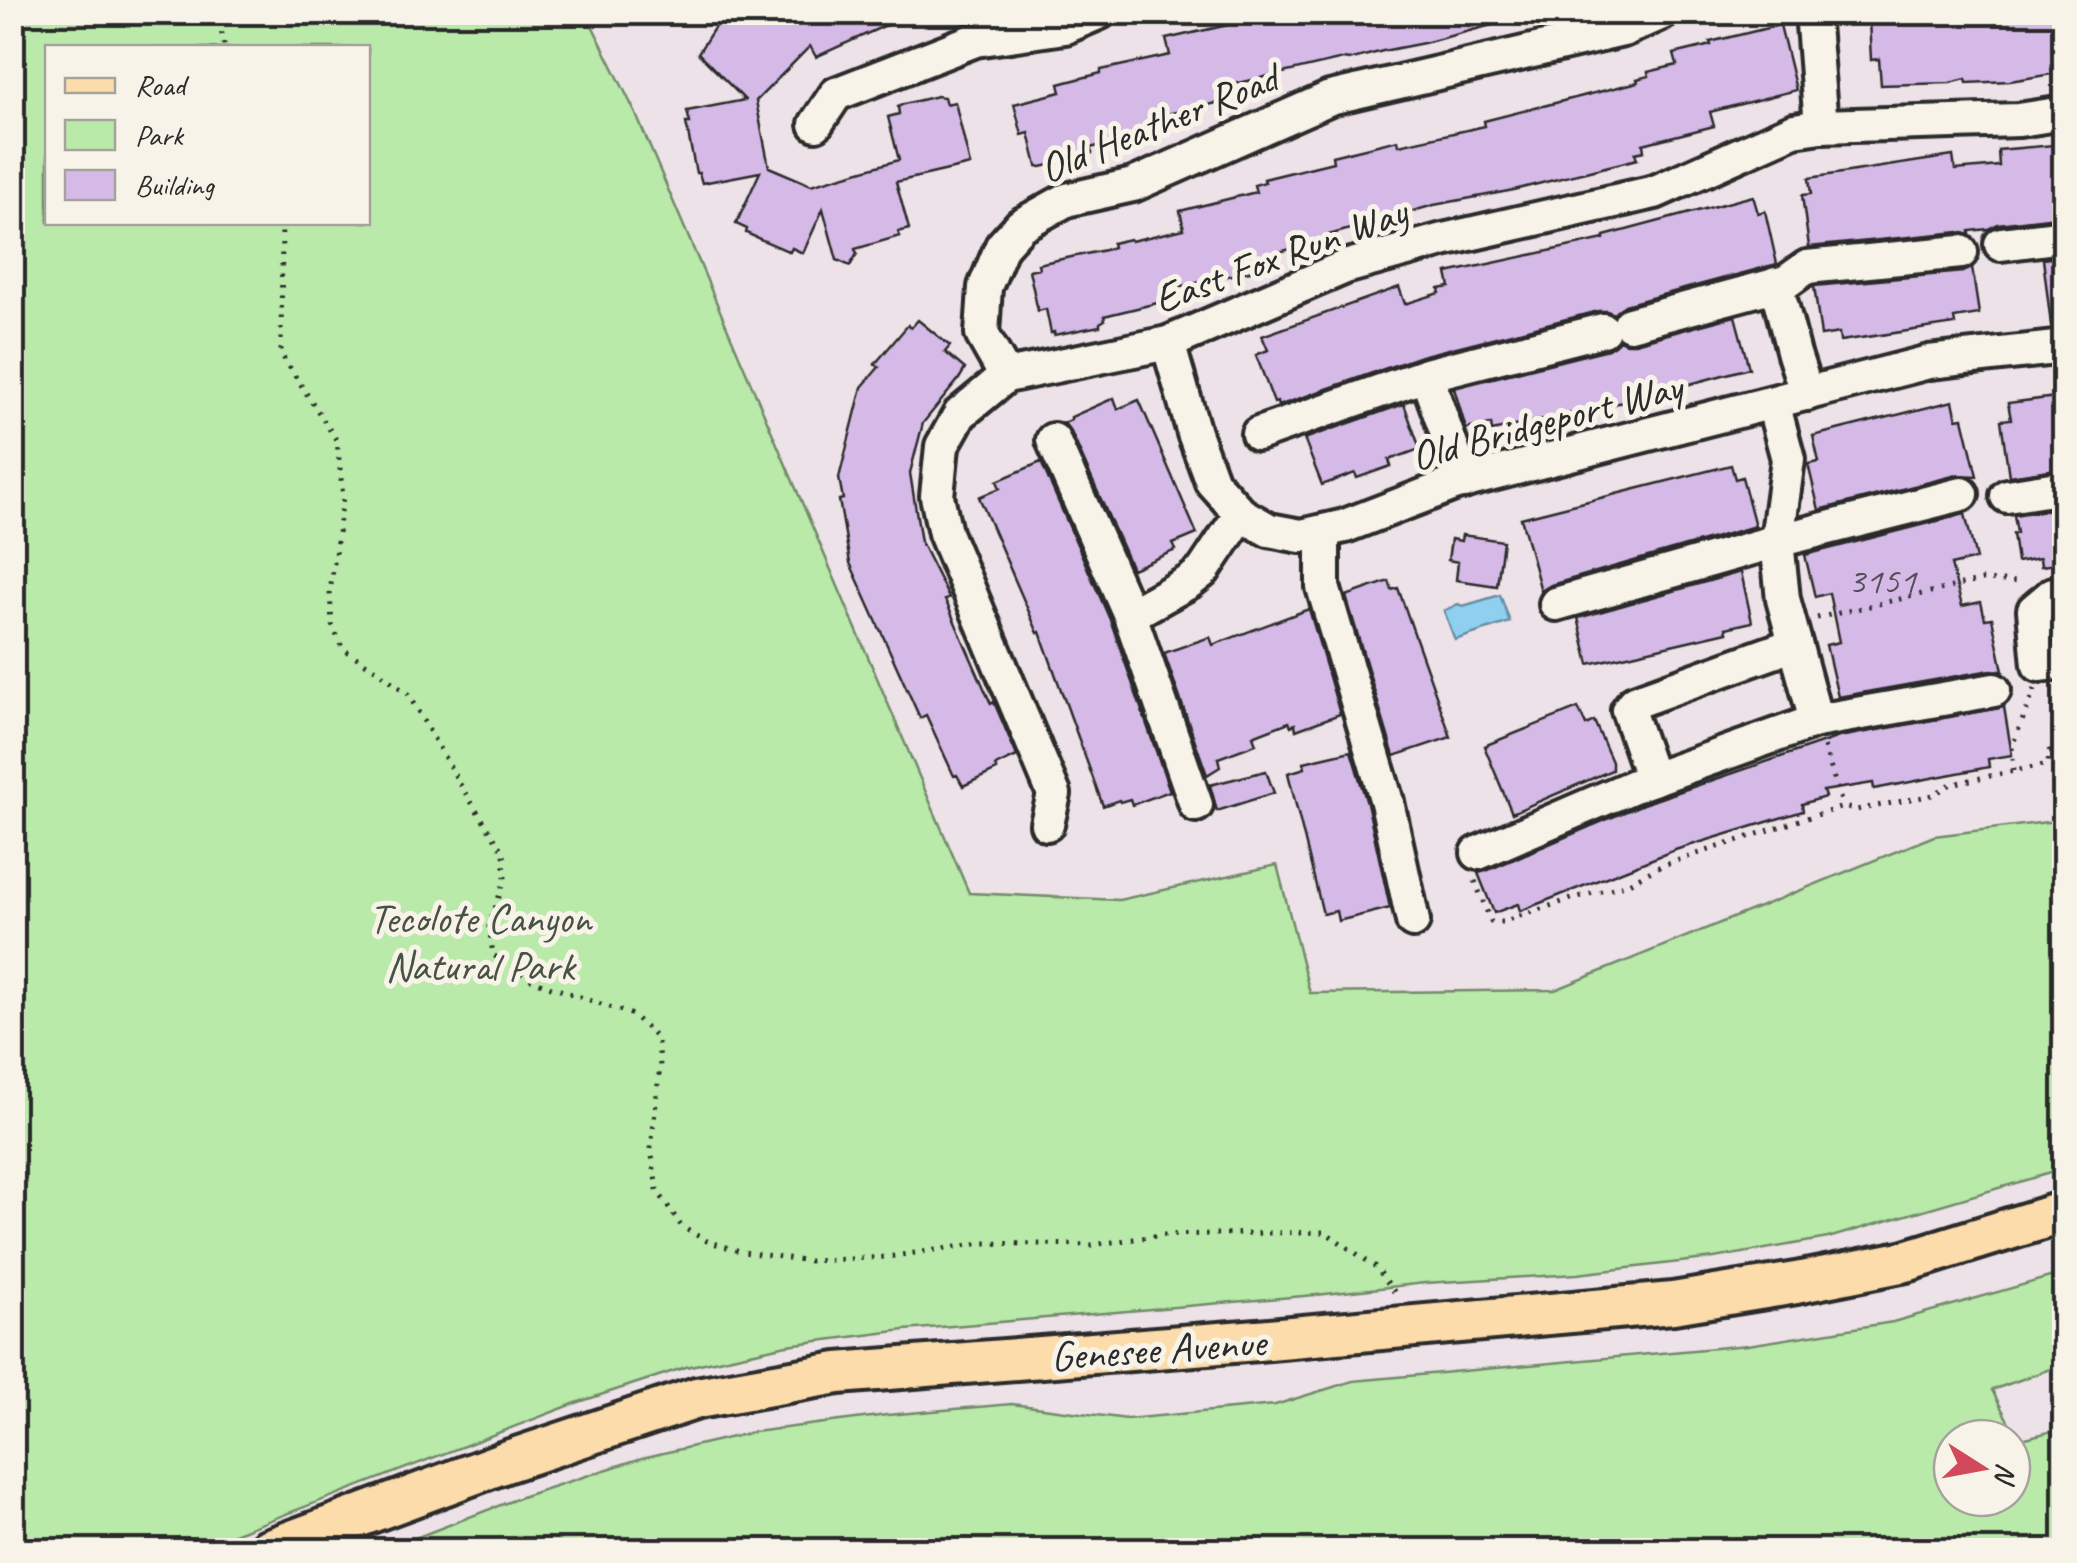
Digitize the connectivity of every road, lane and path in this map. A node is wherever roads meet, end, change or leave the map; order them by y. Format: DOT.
graph roads {
  1 [pos="216,12"];
  2 [pos="1100,12"];
  3 [pos="1664,12"];
  4 [pos="1812,12"];
  5 [pos="971,26"];
  6 [pos="223,45"];
  7 [pos="2064,112"];
  8 [pos="816,124"];
  9 [pos="1821,126"];
  10 [pos="282,225"];
  11 [pos="2064,236"];
  12 [pos="2001,244"];
  13 [pos="1960,252"];
  14 [pos="1776,284"];
  15 [pos="1168,343"];
  16 [pos="2064,347"];
  17 [pos="1426,375"];
  18 [pos="1006,376"];
  19 [pos="1808,394"];
  20 [pos="1773,403"];
  21 [pos="1258,434"];
  22 [pos="1053,440"];
  23 [pos="1464,482"];
  24 [pos="2064,487"];
  25 [pos="1962,494"];
  26 [pos="2007,496"];
  27 [pos="1241,514"];
  28 [pos="1323,531"];
  29 [pos="1777,542"];
  30 [pos="2059,593"];
  31 [pos="1556,604"];
  32 [pos="1130,615"];
  33 [pos="1792,634"];
  34 [pos="2052,663"];
  35 [pos="1994,690"];
  36 [pos="1816,721"];
  37 [pos="2064,748"];
  38 [pos="2014,771"];
  39 [pos="1652,779"];
  40 [pos="1196,805"];
  41 [pos="1843,807"];
  42 [pos="1047,824"];
  43 [pos="1478,852"];
  44 [pos="1413,922"];
  45 [pos="2064,1212"];
  46 [pos="1413,1327"];
  47 [pos="268,1550"];
  1 -- 6 [label="path"];
  2 -- 5 [label="street"];
  3 -- 18 [label="street, Old Heather Road"];
  4 -- 9 [label="street"];
  5 -- 8 [label="street"];
  7 -- 9 [label="street, East Fox Run Way"];
  9 -- 15 [label="street, East Fox Run Way"];
  10 -- 46 [label="path"];
  11 -- 12 [label="street"];
  13 -- 14 [label="street"];
  14 -- 17 [label="street"];
  14 -- 19 [label="street"];
  15 -- 18 [label="street, East Fox Run Way"];
  15 -- 27 [label="street, Old Bridgeport Way"];
  16 -- 19 [label="street, Old Bridgeport Way"];
  17 -- 21 [label="street"];
  17 -- 23 [label="street"];
  18 -- 42 [label="street, East Fox Run Way"];
  19 -- 20 [label="street, Old Bridgeport Way"];
  20 -- 23 [label="street, Old Bridgeport Way"];
  20 -- 29 [label="street"];
  22 -- 32 [label="street"];
  23 -- 28 [label="street, Old Bridgeport Way"];
  24 -- 26 [label="street"];
  25 -- 29 [label="street"];
  27 -- 28 [label="street, Old Bridgeport Way"];
  27 -- 32 [label="street"];
  28 -- 44 [label="street"];
  29 -- 31 [label="street"];
  29 -- 33 [label="street"];
  30 -- 33 [label="path"];
  30 -- 34 [label="street"];
  32 -- 40 [label="street"];
  33 -- 36 [label="street"];
  33 -- 39 [label="street"];
  34 -- 38 [label="path"];
  35 -- 36 [label="street"];
  36 -- 39 [label="street"];
  36 -- 41 [label="path"];
  37 -- 38 [label="path"];
  38 -- 41 [label="path"];
  39 -- 43 [label="street"];
  41 -- 43 [label="path"];
  45 -- 46 [label="main road, Genesee Avenue"];
  46 -- 47 [label="main road, Genesee Avenue"];
}
